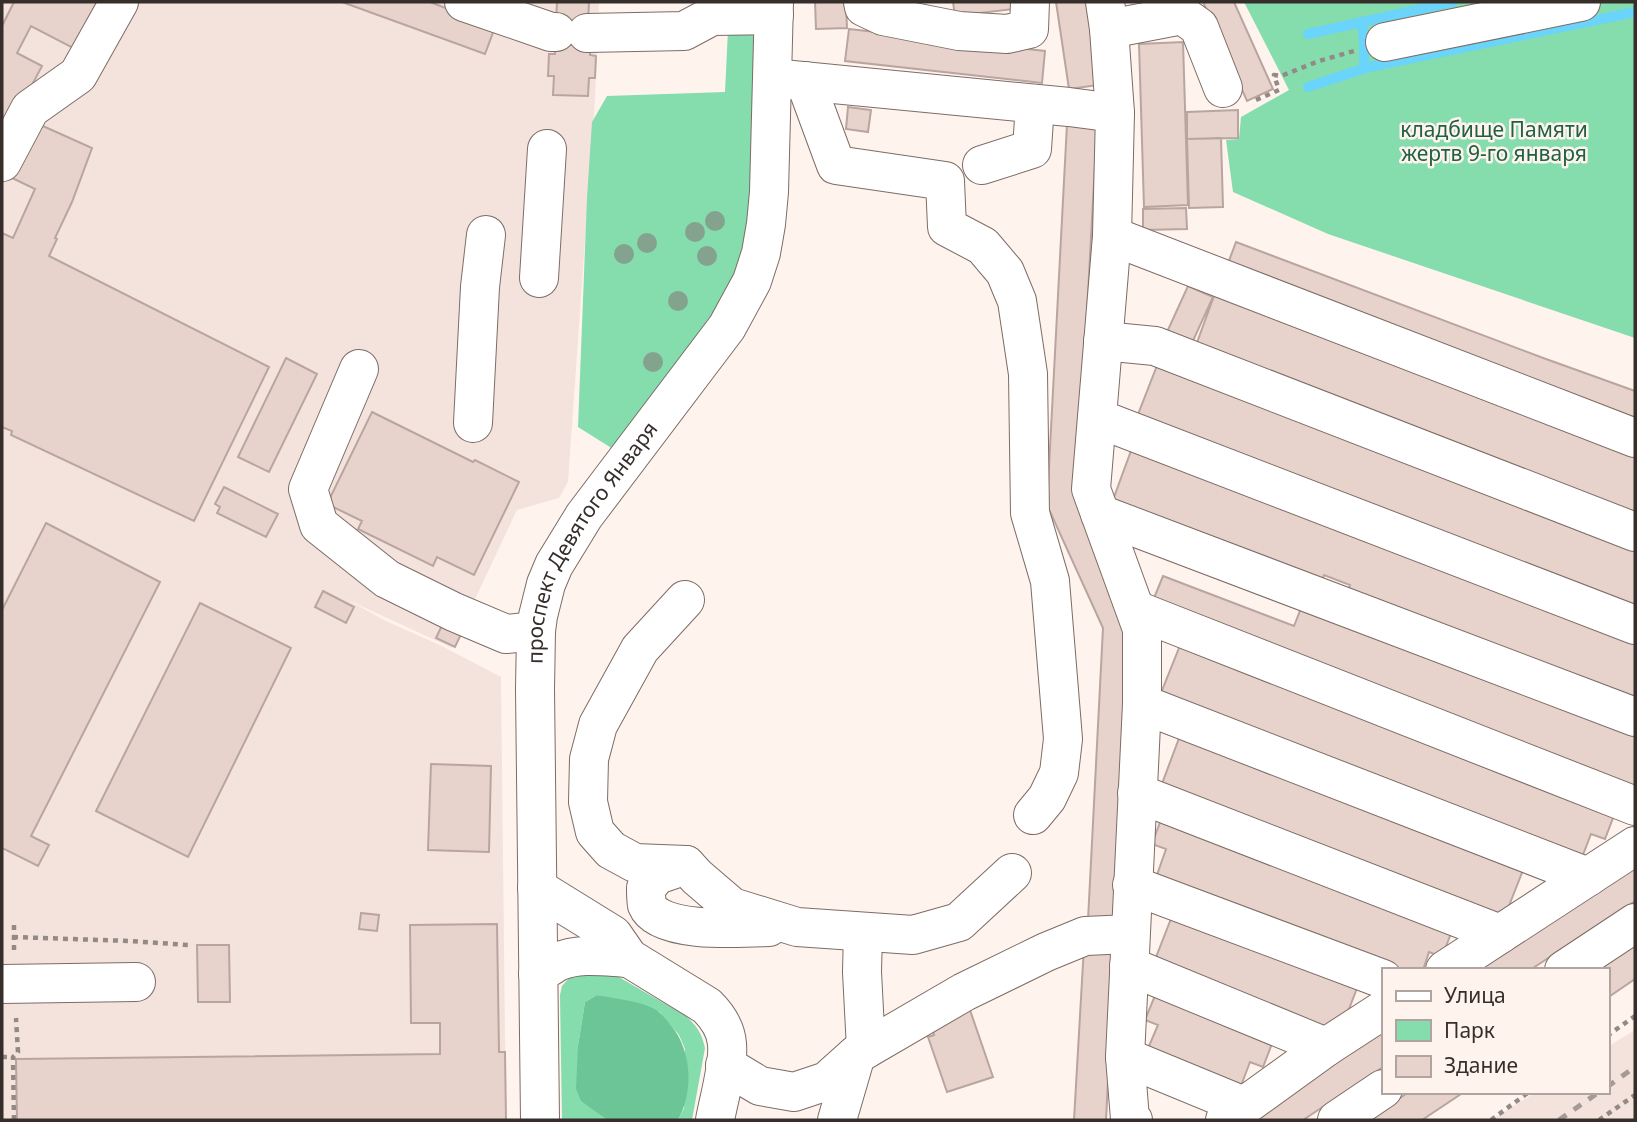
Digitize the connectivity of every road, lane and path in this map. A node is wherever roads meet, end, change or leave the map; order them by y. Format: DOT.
graph roads {
  1 [pos="119,2"];
  2 [pos="464,2"];
  3 [pos="863,2"];
  4 [pos="1030,2"];
  5 [pos="1581,2"];
  6 [pos="774,8"];
  7 [pos="941,15"];
  8 [pos="1107,16"];
  9 [pos="1371,46"];
  10 [pos="789,80"];
  11 [pos="1223,88"];
  12 [pos="1035,104"];
  13 [pos="1115,113"];
  14 [pos="547,149"];
  15 [pos="2,162"];
  16 [pos="982,165"];
  17 [pos="486,235"];
  18 [pos="1112,236"];
  19 [pos="539,278"];
  20 [pos="1103,341"];
  21 [pos="359,369"];
  22 [pos="1097,418"];
  23 [pos="473,423"];
  24 [pos="1635,438"];
  25 [pos="1100,514"];
  26 [pos="1635,532"];
  27 [pos="685,600"];
  28 [pos="1136,610"];
  29 [pos="1635,625"];
  30 [pos="536,631"];
  31 [pos="1142,704"];
  32 [pos="1635,717"];
  33 [pos="1137,793"];
  34 [pos="1635,806"];
  35 [pos="1033,815"];
  36 [pos="1635,846"];
  37 [pos="686,865"];
  38 [pos="1013,873"];
  39 [pos="1588,877"];
  40 [pos="1132,885"];
  41 [pos="537,888"];
  42 [pos="1635,923"];
  43 [pos="797,927"];
  44 [pos="863,932"];
  45 [pos="1500,934"];
  46 [pos="13,937"];
  47 [pos="188,945"];
  48 [pos="1129,951"];
  49 [pos="629,958"];
  50 [pos="1449,968"];
  51 [pos="1567,968"];
  52 [pos="538,974"];
  53 [pos="1382,979"];
  54 [pos="136,982"];
  55 [pos="2,984"];
  56 [pos="1382,1011"];
  57 [pos="1635,1016"];
  58 [pos="1609,1035"];
  59 [pos="1326,1047"];
  60 [pos="861,1052"];
  61 [pos="1125,1056"];
  62 [pos="13,1057"];
  63 [pos="2,1058"];
  64 [pos="725,1065"];
  65 [pos="761,1086"];
  66 [pos="1382,1090"];
  67 [pos="1526,1094"];
  68 [pos="1635,1095"];
  69 [pos="1234,1113"];
  70 [pos="540,1120"];
  71 [pos="715,1120"];
  72 [pos="779,1120"];
  73 [pos="837,1120"];
  74 [pos="1133,1120"];
  75 [pos="1337,1120"];
  76 [pos="1491,1120"];
  77 [pos="1599,1120"];
  1 -- 15 [label="street"];
  2 -- 6 [label="street"];
  3 -- 7 [label="street"];
  4 -- 7 [label="street"];
  5 -- 9 [label="street"];
  6 -- 10 [label="street, проспект Девятого Января"];
  8 -- 11 [label="street"];
  8 -- 13 [label="street"];
  9 -- 11 [label="path"];
  10 -- 12 [label="street"];
  10 -- 30 [label="street, проспект Девятого Января"];
  10 -- 35 [label="street"];
  12 -- 13 [label="street"];
  12 -- 16 [label="street"];
  13 -- 18 [label="street"];
  14 -- 19 [label="street"];
  17 -- 23 [label="street"];
  18 -- 20 [label="street"];
  18 -- 24 [label="street"];
  20 -- 22 [label="street"];
  20 -- 26 [label="street"];
  21 -- 30 [label="street"];
  22 -- 25 [label="street"];
  22 -- 29 [label="street"];
  25 -- 28 [label="street"];
  25 -- 32 [label="street"];
  27 -- 37 [label="street"];
  28 -- 31 [label="street"];
  28 -- 34 [label="street"];
  30 -- 41 [label="street, проспект Девятого Января"];
  31 -- 33 [label="street"];
  31 -- 39 [label="street"];
  33 -- 40 [label="street"];
  33 -- 45 [label="street"];
  36 -- 39 [label="street"];
  37 -- 43 [label="street"];
  37 -- 43 [label="street"];
  38 -- 44 [label="street"];
  39 -- 45 [label="street"];
  40 -- 48 [label="street"];
  40 -- 53 [label="street"];
  41 -- 49 [label="street"];
  41 -- 52 [label="street, проспект Девятого Января"];
  42 -- 51 [label="street"];
  43 -- 44 [label="street"];
  44 -- 60 [label="street"];
  45 -- 50 [label="street"];
  46 -- 47 [label="path"];
  48 -- 59 [label="street"];
  48 -- 60 [label="street"];
  48 -- 61 [label="street"];
  49 -- 52 [label="street"];
  49 -- 64 [label="street"];
  52 -- 70 [label="street, проспект Девятого Января"];
  54 -- 55 [label="street"];
  56 -- 59 [label="street"];
  57 -- 58 [label="path"];
  59 -- 69 [label="street"];
  60 -- 65 [label="street"];
  60 -- 73 [label="street"];
  61 -- 69 [label="street"];
  61 -- 74 [label="street"];
  62 -- 63 [label="path"];
  64 -- 65 [label="street"];
  64 -- 71 [label="street"];
  65 -- 72 [label="street"];
  66 -- 75 [label="street"];
  67 -- 76 [label="path"];
  68 -- 77 [label="path"];
}
